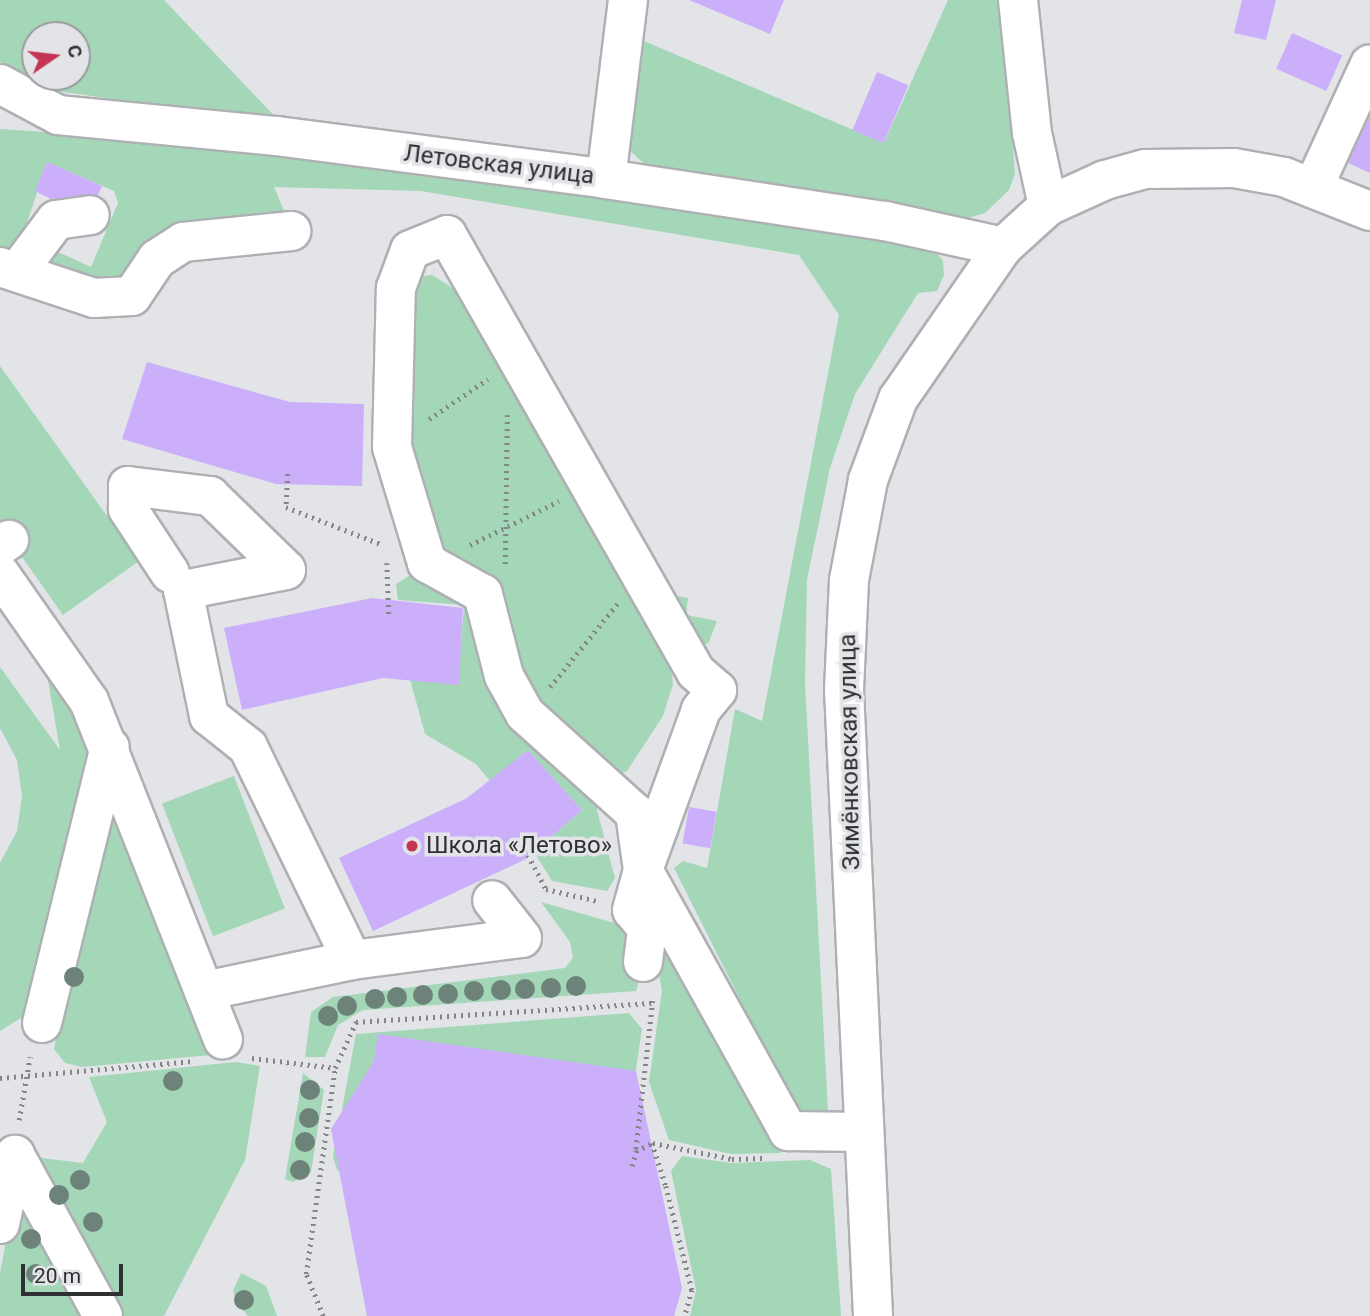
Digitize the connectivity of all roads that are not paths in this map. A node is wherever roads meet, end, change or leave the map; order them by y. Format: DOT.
graph roads {
  1 [pos="628,0"];
  2 [pos="1018,0"];
  3 [pos="1370,64"];
  4 [pos="0,84"];
  5 [pos="0,111"];
  6 [pos="58,115"];
  7 [pos="606,179"];
  8 [pos="1313,188"];
  9 [pos="1048,206"];
  10 [pos="1370,211"];
  11 [pos="90,215"];
  12 [pos="291,232"];
  13 [pos="1003,247"];
  14 [pos="8,270"];
  15 [pos="3,553"];
  16 [pos="170,573"];
  17 [pos="110,747"];
  18 [pos="643,870"];
  19 [pos="492,901"];
  20 [pos="352,960"];
  21 [pos="643,962"];
  22 [pos="204,991"];
  23 [pos="42,1023"];
  24 [pos="222,1053"];
  25 [pos="863,1132"];
  26 [pos="0,1224"];
  27 [pos="103,1316"];
  28 [pos="873,1316"];
  1 -- 7 [label="street"];
  2 -- 9 [label="street"];
  3 -- 8 [label="street"];
  4 -- 6 [label="street, Летовская улица"];
  5 -- 6 [label="street"];
  6 -- 7 [label="street, Летовская улица"];
  7 -- 13 [label="street, Летовская улица"];
  8 -- 9 [label="street, Зимёнковская улица"];
  8 -- 10 [label="street, Зимёнковская улица"];
  9 -- 13 [label="street, Зимёнковская улица"];
  11 -- 14 [label="street"];
  12 -- 14 [label="street"];
  13 -- 25 [label="street, Зимёнковская улица"];
  15 -- 17 [label="street"];
  16 -- 20 [label="street"];
  17 -- 22 [label="street"];
  17 -- 23 [label="street"];
  18 -- 18 [label="street"];
  18 -- 21 [label="street"];
  18 -- 25 [label="street"];
  19 -- 20 [label="street"];
  20 -- 22 [label="street"];
  22 -- 24 [label="street"];
  25 -- 28 [label="street, Зимёнковская улица"];
  26 -- 27 [label="street"];
}
